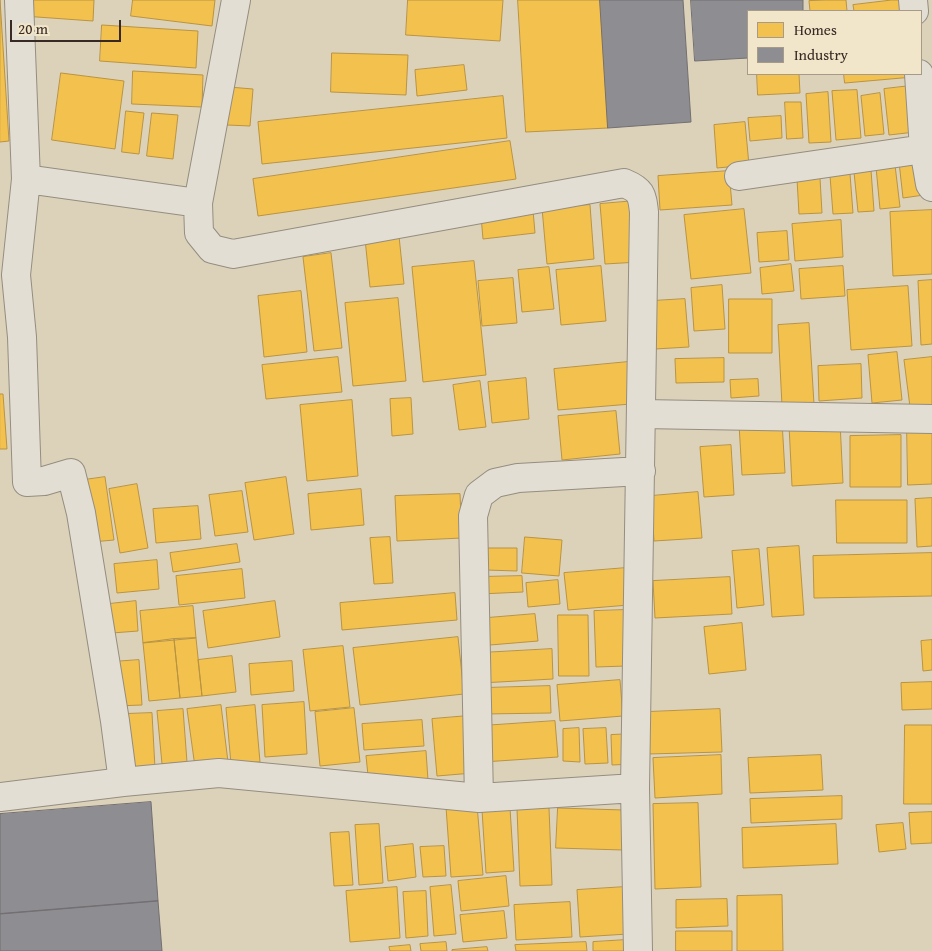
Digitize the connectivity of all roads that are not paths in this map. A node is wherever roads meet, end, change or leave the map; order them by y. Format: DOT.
graph roads {
  1 [pos="19,0"];
  2 [pos="236,0"];
  3 [pos="918,75"];
  4 [pos="924,150"];
  5 [pos="739,176"];
  6 [pos="26,178"];
  7 [pos="932,187"];
  8 [pos="198,203"];
  9 [pos="642,414"];
  10 [pos="932,419"];
  11 [pos="641,471"];
  12 [pos="123,782"];
  13 [pos="635,788"];
  14 [pos="0,797"];
  15 [pos="479,798"];
  16 [pos="638,951"];
  1 -- 6 [label="street"];
  2 -- 8 [label="street"];
  3 -- 4 [label="street"];
  4 -- 5 [label="street"];
  4 -- 7 [label="street"];
  6 -- 8 [label="street"];
  6 -- 12 [label="street"];
  8 -- 9 [label="street"];
  9 -- 10 [label="street"];
  9 -- 11 [label="street"];
  11 -- 13 [label="street"];
  11 -- 15 [label="street"];
  12 -- 14 [label="street"];
  12 -- 15 [label="street"];
  13 -- 15 [label="street"];
  13 -- 16 [label="street"];
}
